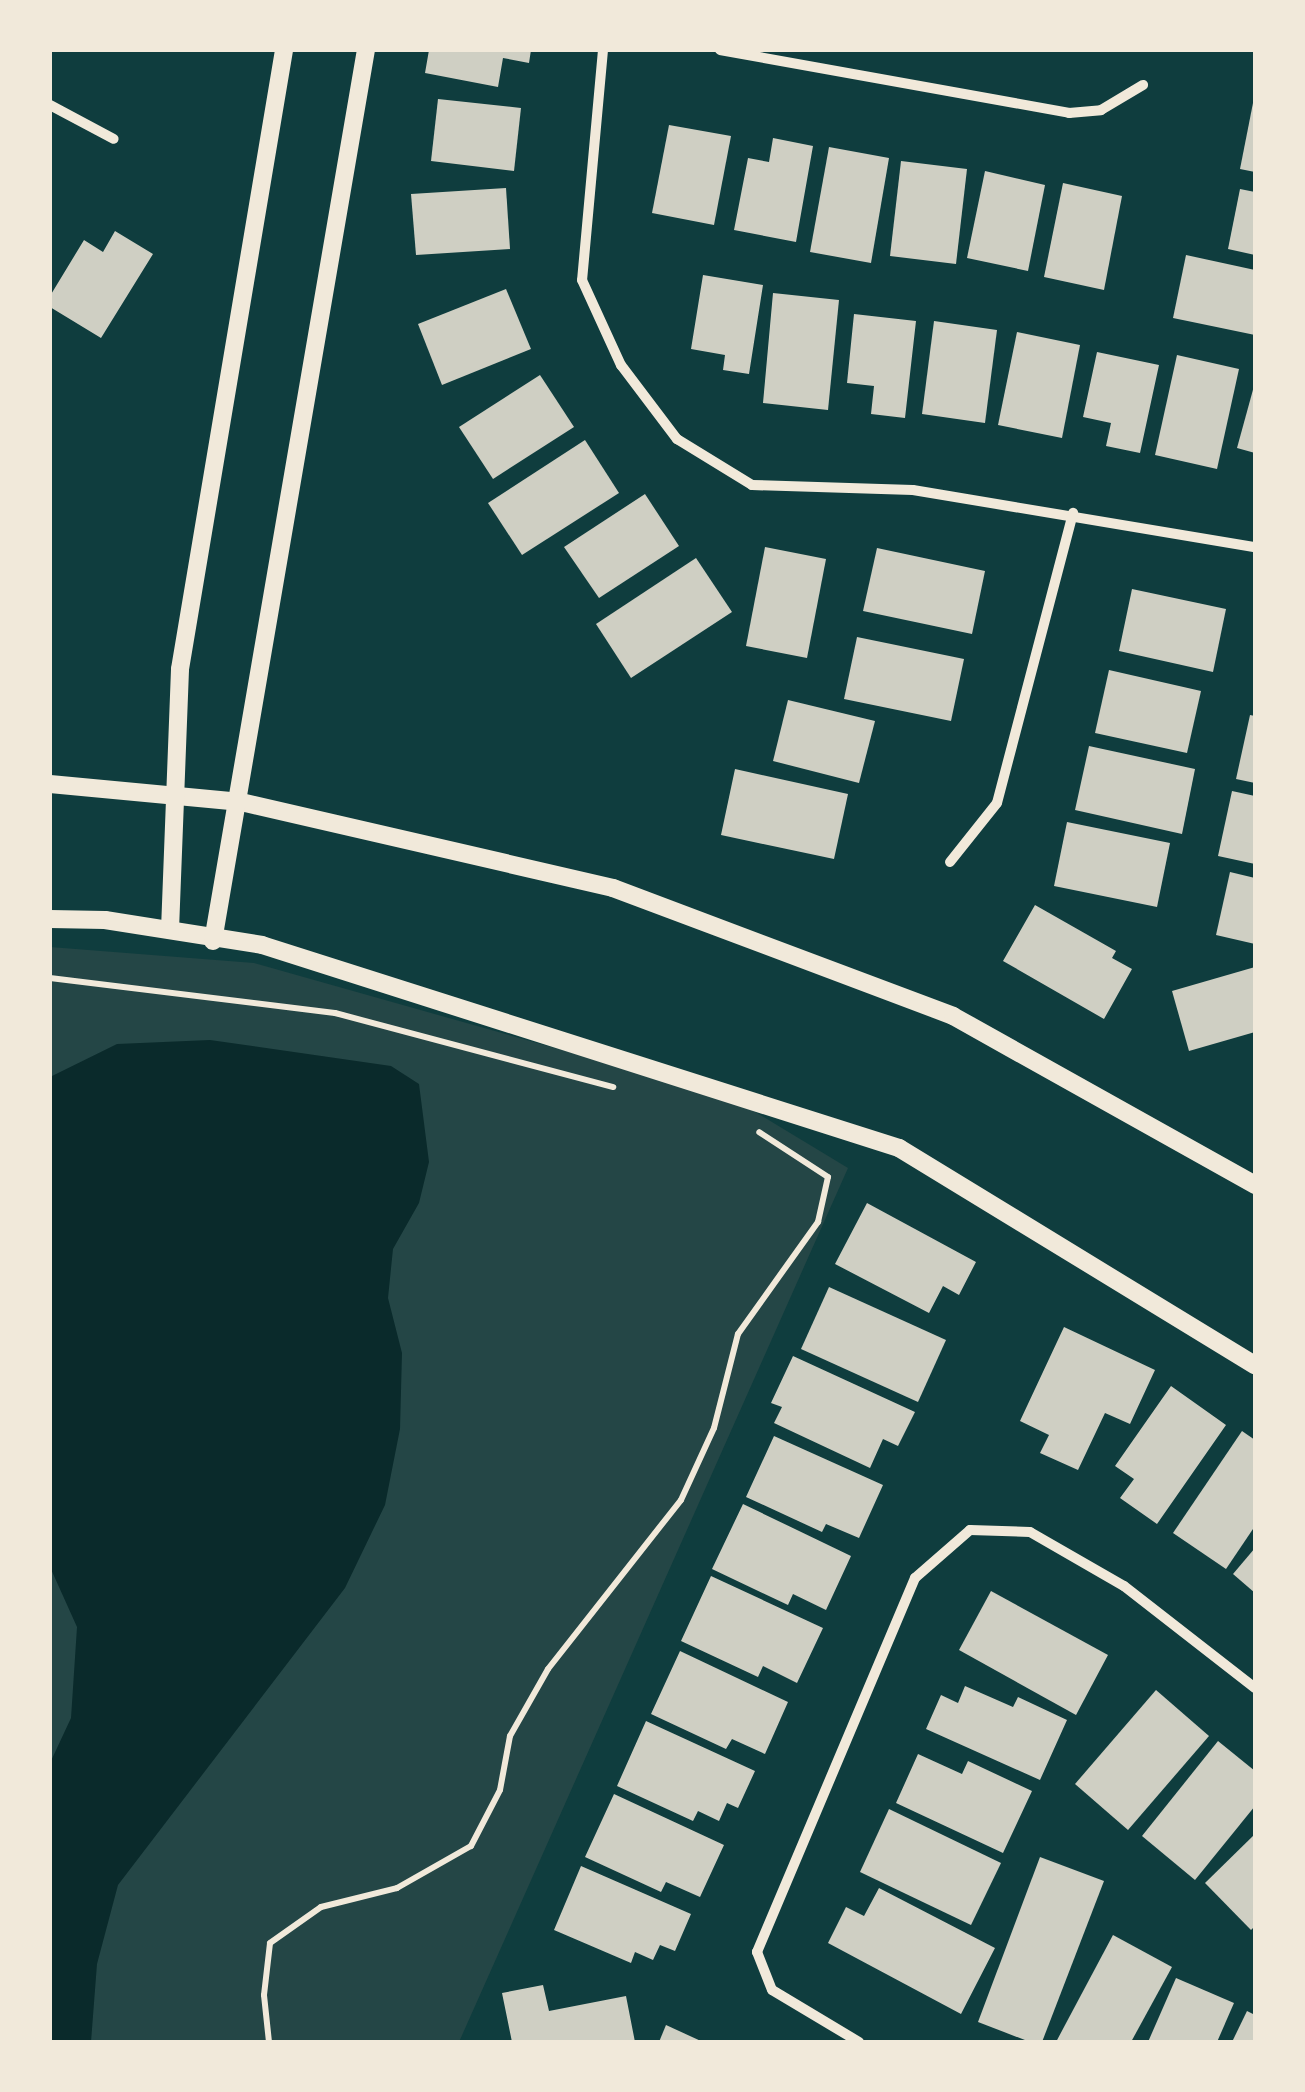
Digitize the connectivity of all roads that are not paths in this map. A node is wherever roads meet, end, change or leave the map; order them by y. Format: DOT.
graph roads {
  1 [pos="284,50"];
  2 [pos="366,50"];
  3 [pos="603,50"];
  4 [pos="720,50"];
  5 [pos="1143,86"];
  6 [pos="50,105"];
  7 [pos="114,139"];
  8 [pos="1073,513"];
  9 [pos="1255,547"];
  10 [pos="50,784"];
  11 [pos="172,794"];
  12 [pos="241,802"];
  13 [pos="950,862"];
  14 [pos="50,919"];
  15 [pos="170,930"];
  16 [pos="213,940"];
  17 [pos="1255,1186"];
  18 [pos="1255,1365"];
  19 [pos="1255,1688"];
  20 [pos="859,2042"];
  1 -- 11 [label="street"];
  2 -- 12 [label="street"];
  3 -- 8 [label="street"];
  4 -- 5 [label="street"];
  6 -- 7 [label="street"];
  8 -- 9 [label="street"];
  8 -- 13 [label="street"];
  10 -- 11 [label="street"];
  11 -- 12 [label="street"];
  11 -- 15 [label="street"];
  12 -- 16 [label="street"];
  12 -- 17 [label="street"];
  14 -- 15 [label="street"];
  15 -- 16 [label="street"];
  16 -- 18 [label="street"];
  19 -- 20 [label="street"];
}
